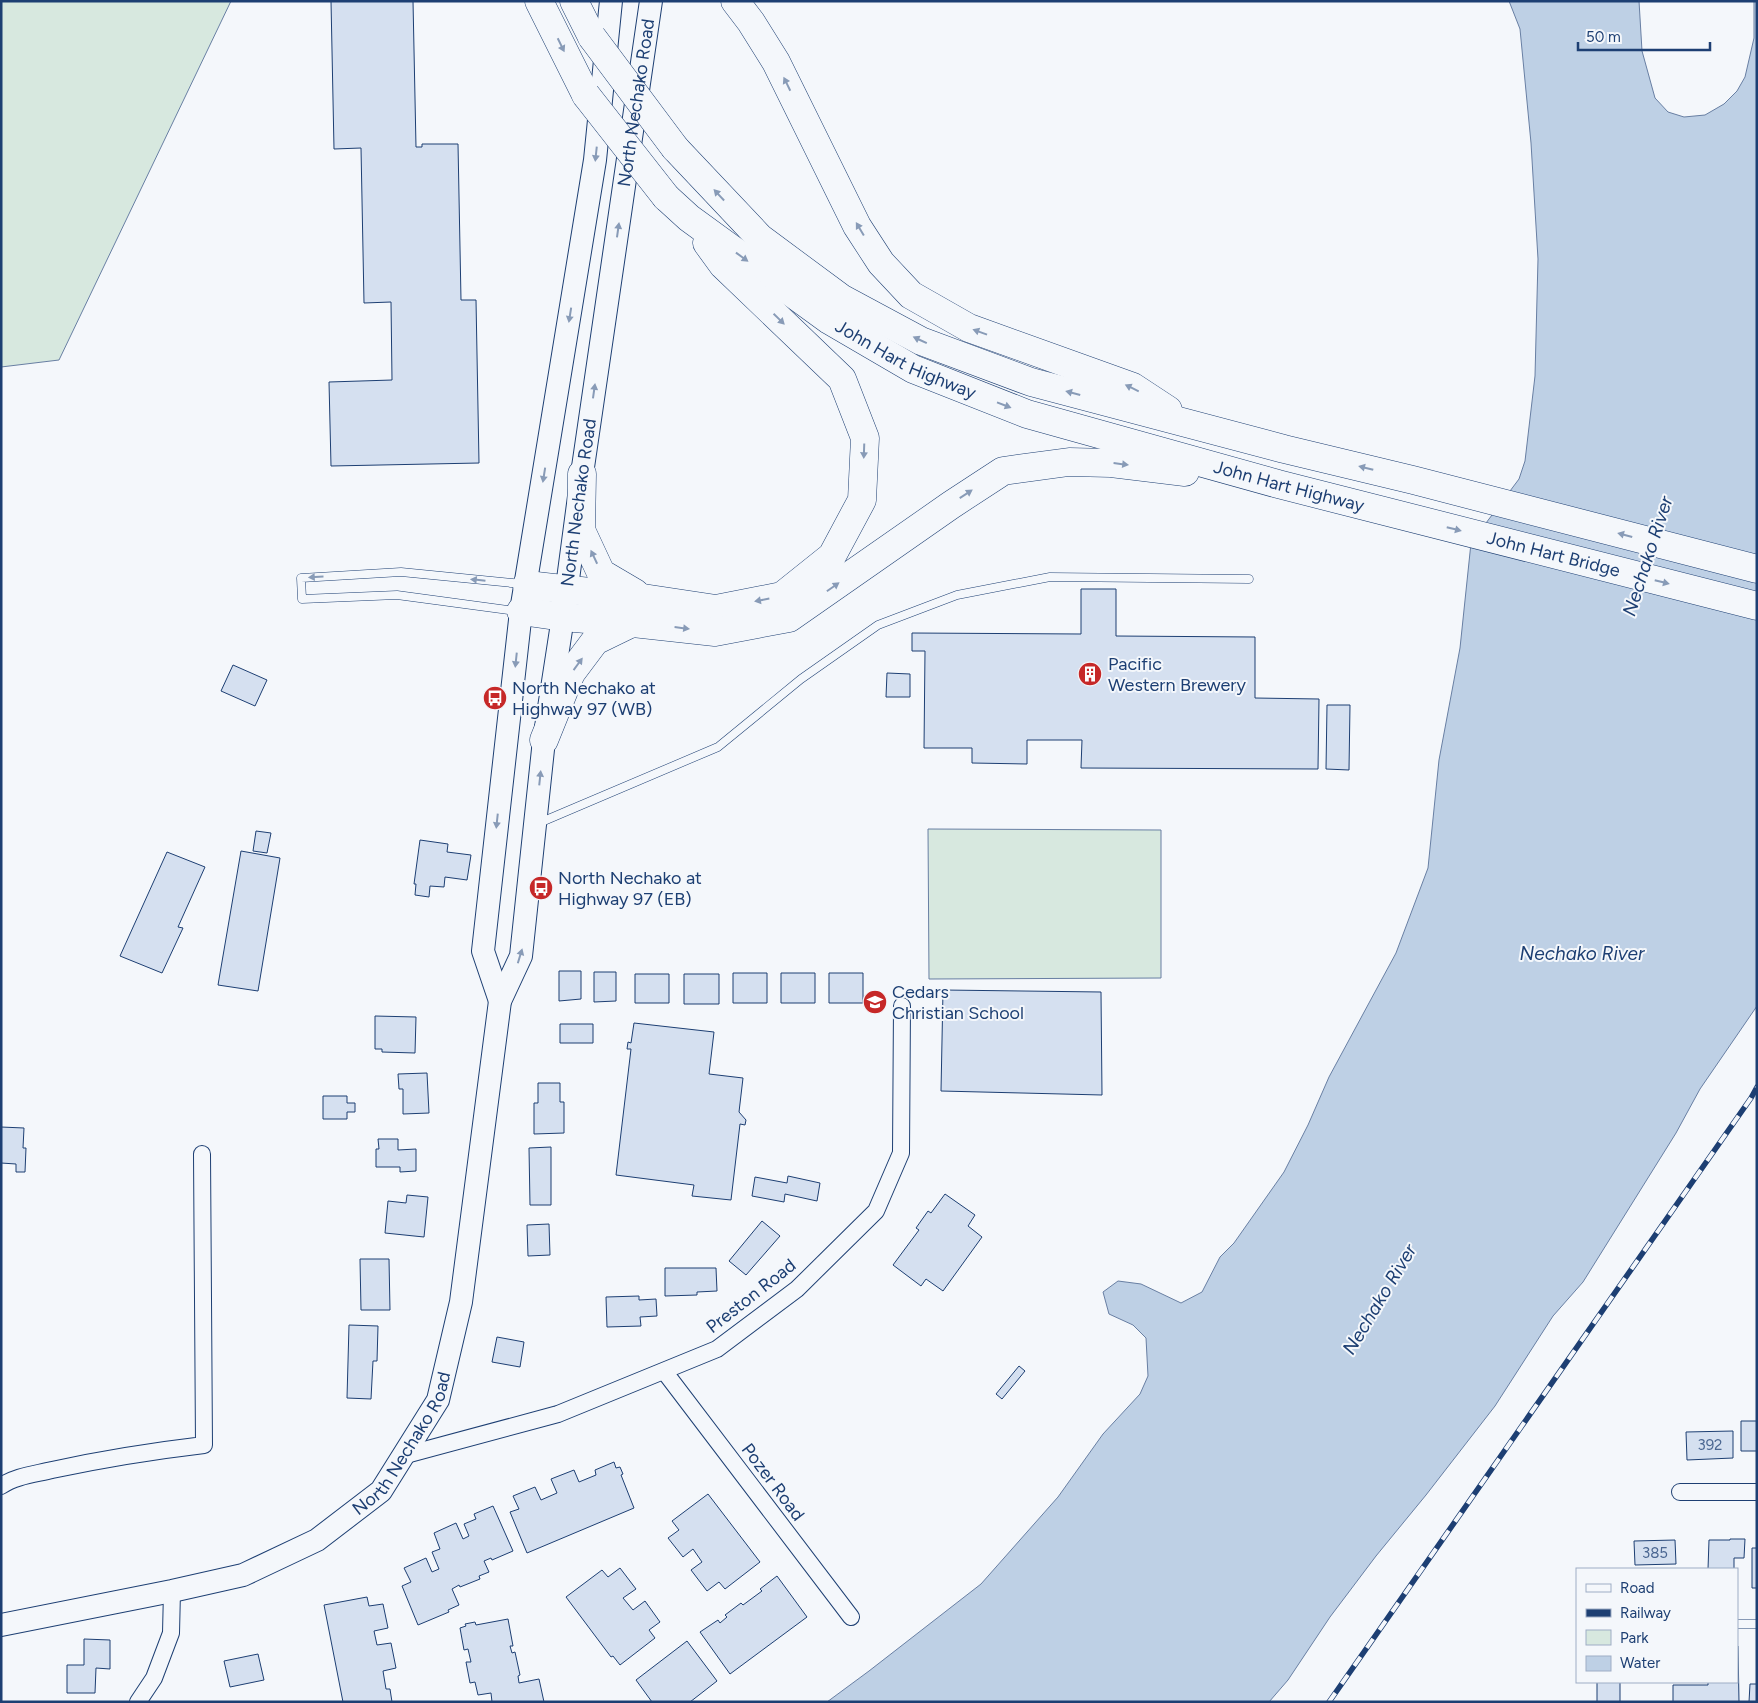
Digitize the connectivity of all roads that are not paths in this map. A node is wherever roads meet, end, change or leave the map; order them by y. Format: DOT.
graph roads {
  1 [pos="539,1"];
  2 [pos="574,1"];
  3 [pos="611,1"];
  4 [pos="651,1"];
  5 [pos="735,1"];
  6 [pos="688,218"];
  7 [pos="1188,423"];
  8 [pos="582,474"];
  9 [pos="1413,480"];
  10 [pos="1278,484"];
  11 [pos="1407,516"];
  12 [pos="1757,569"];
  13 [pos="1249,579"];
  14 [pos="527,585"];
  15 [pos="567,590"];
  16 [pos="1757,606"];
  17 [pos="638,610"];
  18 [pos="521,611"];
  19 [pos="563,618"];
  20 [pos="544,740"];
  21 [pos="535,824"];
  22 [pos="500,1000"];
  23 [pos="902,1006"];
  24 [pos="202,1154"];
  25 [pos="664,1371"];
  26 [pos="402,1456"];
  27 [pos="1,1486"];
  28 [pos="1680,1492"];
  29 [pos="1757,1492"];
  30 [pos="172,1591"];
  31 [pos="851,1617"];
  32 [pos="1738,1624"];
  33 [pos="1757,1624"];
  34 [pos="1,1626"];
  35 [pos="138,1702"];
  1 -- 6 [label="highway, John Hart Highway, one-way, bridge"];
  7 -- 2 [label="highway, John Hart Highway, one-way, bridge"];
  3 -- 14 [label="main road, North Nechako Road, one-way"];
  8 -- 4 [label="main road, North Nechako Road, one-way"];
  7 -- 5 [label="highway, one-way"];
  6 -- 10 [label="highway, John Hart Highway, one-way"];
  6 -- 17 [label="highway, one-way"];
  9 -- 7 [label="highway, John Hart Highway, one-way"];
  8 -- 15 [label="main road, North Nechako Road"];
  17 -- 8 [label="highway, one-way"];
  12 -- 9 [label="highway, John Hart Bridge, one-way"];
  10 -- 11 [label="highway, John Hart Highway"];
  17 -- 10 [label="highway, one-way"];
  11 -- 16 [label="highway, John Hart Bridge, one-way"];
  13 -- 21 [label="lane"];
  14 -- 15 [label="highway"];
  14 -- 18 [label="main road, North Nechako Road"];
  14 -- 18 [label="lane, one-way"];
  15 -- 17 [label="highway"];
  15 -- 19 [label="main road, North Nechako Road"];
  17 -- 19 [label="highway"];
  20 -- 17 [label="highway, one-way"];
  18 -- 19 [label="highway"];
  18 -- 22 [label="main road, North Nechako Road, one-way"];
  19 -- 20 [label="main road, North Nechako Road"];
  21 -- 20 [label="main road, North Nechako Road, one-way"];
  22 -- 21 [label="main road, North Nechako Road, one-way"];
  22 -- 26 [label="main road, North Nechako Road"];
  23 -- 25 [label="street, Preston Road"];
  24 -- 27 [label="street"];
  25 -- 26 [label="street, Preston Road"];
  25 -- 31 [label="street, Pozer Road"];
  26 -- 30 [label="main road, North Nechako Road"];
  28 -- 29 [label="street"];
  30 -- 34 [label="main road, North Nechako Road"];
  30 -- 35 [label="street"];
  32 -- 33 [label="lane"];
}
